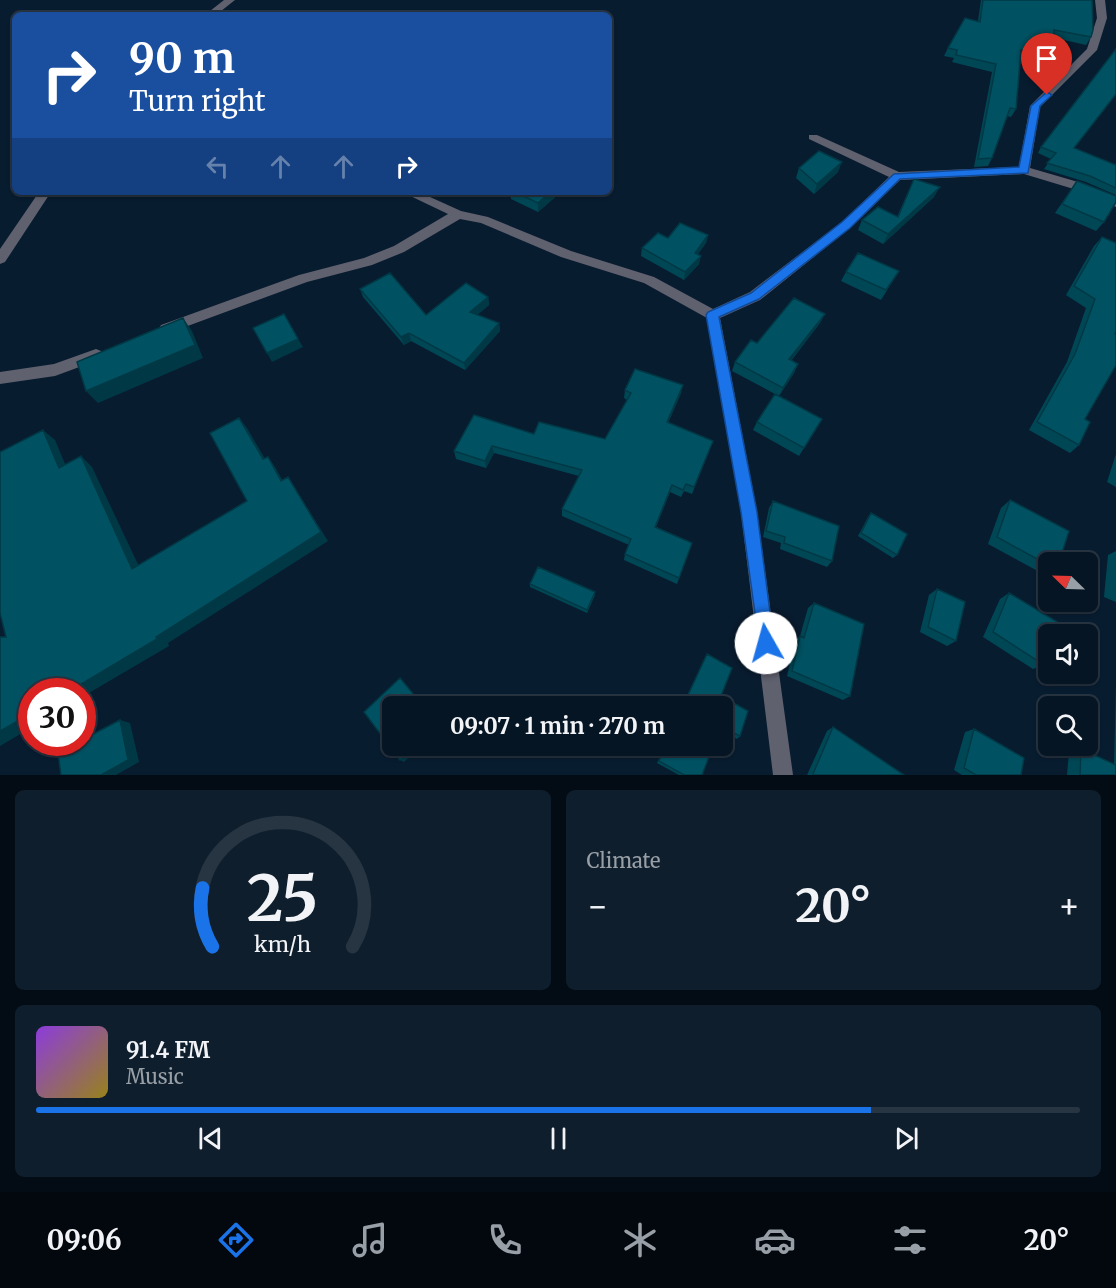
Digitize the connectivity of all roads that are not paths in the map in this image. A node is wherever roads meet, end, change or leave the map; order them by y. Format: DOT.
graph roads {
  1 [pos="230,0"];
  2 [pos="1100,0"];
  3 [pos="214,12"];
  4 [pos="813,137"];
  5 [pos="1024,171"];
  6 [pos="897,176"];
  7 [pos="43,195"];
  8 [pos="415,195"];
  9 [pos="1116,203"];
  10 [pos="458,214"];
  11 [pos="0,259"];
  12 [pos="713,315"];
  13 [pos="152,334"];
  14 [pos="109,350"];
  15 [pos="0,378"];
  16 [pos="783,775"];
  1 -- 3 [label="street"];
  2 -- 5 [label="street"];
  4 -- 6 [label="street"];
  5 -- 6 [label="street"];
  5 -- 9 [label="street"];
  6 -- 12 [label="street"];
  7 -- 11 [label="street"];
  8 -- 10 [label="street"];
  10 -- 12 [label="street"];
  10 -- 13 [label="street"];
  12 -- 16 [label="street"];
  14 -- 15 [label="street"];
}
